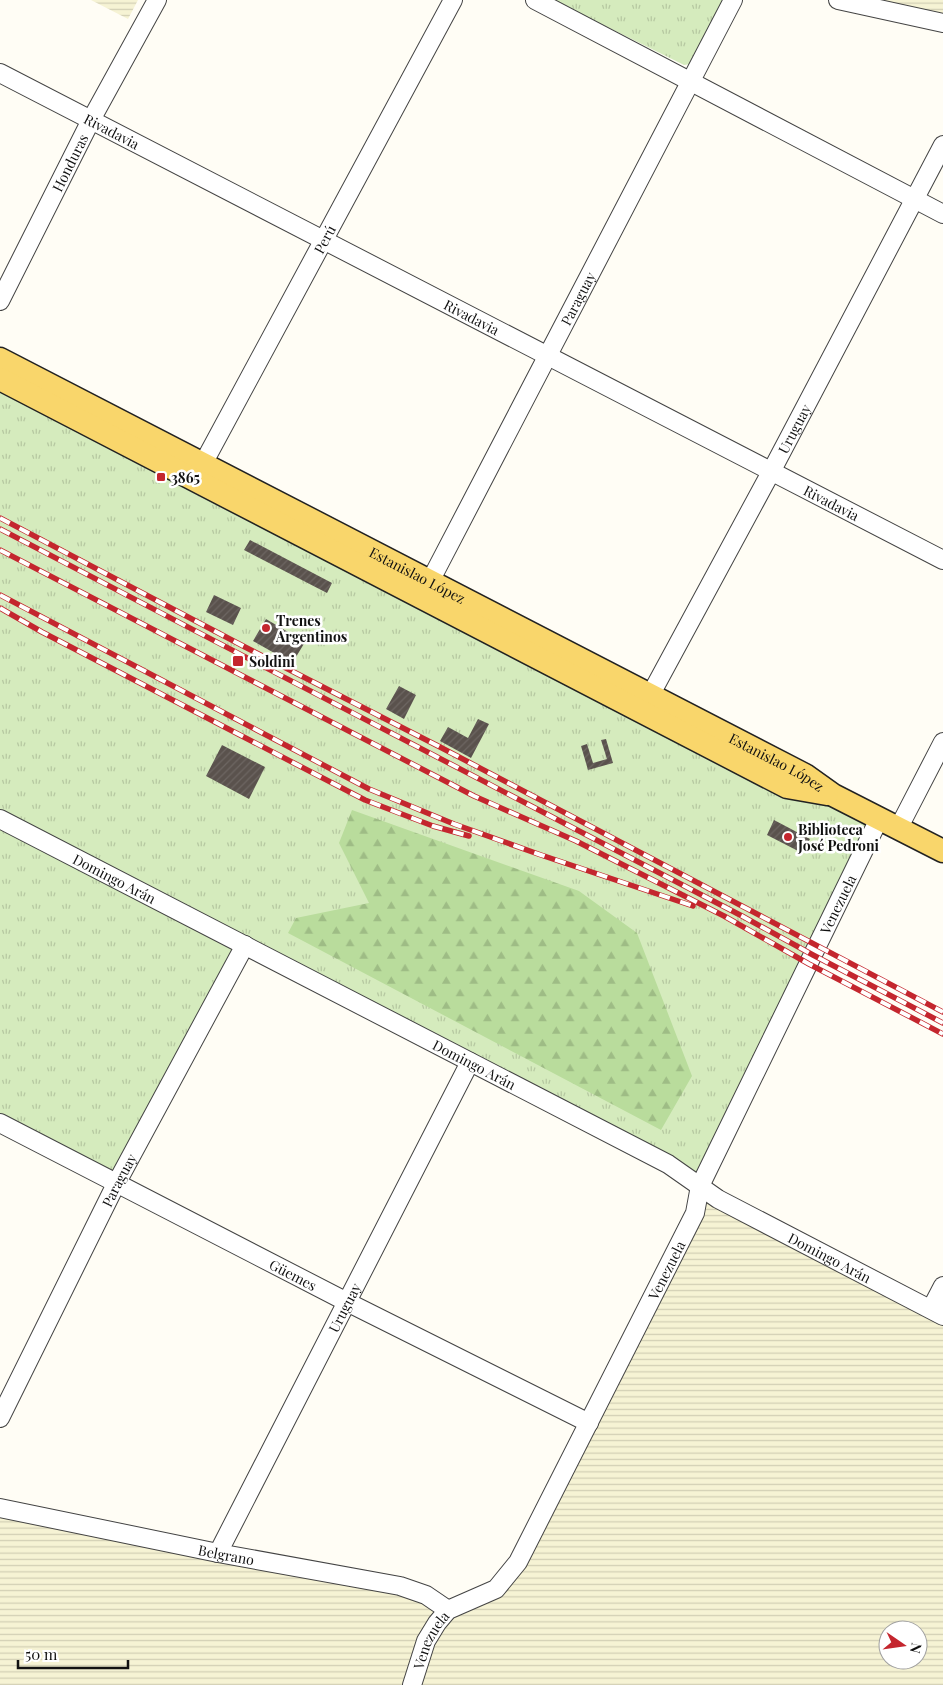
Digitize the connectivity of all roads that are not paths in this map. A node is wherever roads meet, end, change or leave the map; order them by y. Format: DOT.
graph roads {
  1 [pos="157,0"];
  2 [pos="453,0"];
  3 [pos="535,0"];
  4 [pos="734,0"];
  5 [pos="838,0"];
  6 [pos="943,22"];
  7 [pos="0,73"];
  8 [pos="691,82"];
  9 [pos="91,120"];
  10 [pos="943,144"];
  11 [pos="916,200"];
  12 [pos="943,214"];
  13 [pos="324,240"];
  14 [pos="0,300"];
  15 [pos="548,356"];
  16 [pos="0,359"];
  17 [pos="0,379"];
  18 [pos="199,472"];
  19 [pos="771,472"];
  20 [pos="943,560"];
  21 [pos="426,589"];
  22 [pos="646,703"];
  23 [pos="943,742"];
  24 [pos="0,819"];
  25 [pos="889,824"];
  26 [pos="943,851"];
  27 [pos="245,945"];
  28 [pos="470,1062"];
  29 [pos="0,1123"];
  30 [pos="116,1184"];
  31 [pos="700,1186"];
  32 [pos="943,1286"];
  33 [pos="347,1302"];
  34 [pos="937,1312"];
  35 [pos="0,1418"];
  36 [pos="589,1423"];
  37 [pos="0,1508"];
  38 [pos="218,1553"];
  39 [pos="448,1610"];
  40 [pos="412,1685"];
  1 -- 9 [label="street, Honduras"];
  2 -- 13 [label="street, Perú"];
  3 -- 8 [label="street"];
  4 -- 8 [label="street, Paraguay"];
  5 -- 6 [label="street"];
  7 -- 9 [label="street, Rivadavia"];
  8 -- 11 [label="street"];
  8 -- 15 [label="street, Paraguay"];
  9 -- 13 [label="street, Rivadavia"];
  9 -- 14 [label="street, Honduras"];
  10 -- 11 [label="street, Uruguay"];
  11 -- 12 [label="street"];
  11 -- 19 [label="street, Uruguay"];
  13 -- 15 [label="street, Rivadavia"];
  13 -- 18 [label="street, Perú"];
  15 -- 19 [label="street, Rivadavia"];
  15 -- 21 [label="street, Paraguay"];
  16 -- 18 [label="main road, Estanislao López"];
  17 -- 18 [label="main road, Estanislao López"];
  18 -- 21 [label="main road, Estanislao López"];
  19 -- 20 [label="street, Rivadavia"];
  19 -- 22 [label="street, Uruguay"];
  21 -- 22 [label="main road, Estanislao López"];
  22 -- 25 [label="main road, Estanislao López"];
  23 -- 25 [label="street, Venezuela"];
  24 -- 27 [label="street, Domingo Arán"];
  25 -- 26 [label="main road, Estanislao López"];
  25 -- 31 [label="street, Venezuela"];
  27 -- 28 [label="street, Domingo Arán"];
  27 -- 30 [label="street, Paraguay"];
  28 -- 31 [label="street, Domingo Arán"];
  28 -- 33 [label="street, Uruguay"];
  29 -- 30 [label="street, Güemes"];
  30 -- 33 [label="street, Güemes"];
  30 -- 35 [label="street, Paraguay"];
  31 -- 34 [label="street, Domingo Arán"];
  31 -- 36 [label="street, Venezuela"];
  32 -- 34 [label="street"];
  33 -- 36 [label="street, Güemes"];
  33 -- 38 [label="street, Uruguay"];
  36 -- 39 [label="street, Venezuela"];
  37 -- 38 [label="street, Belgrano"];
  38 -- 39 [label="street, Belgrano"];
  39 -- 40 [label="street, Venezuela"];
}
